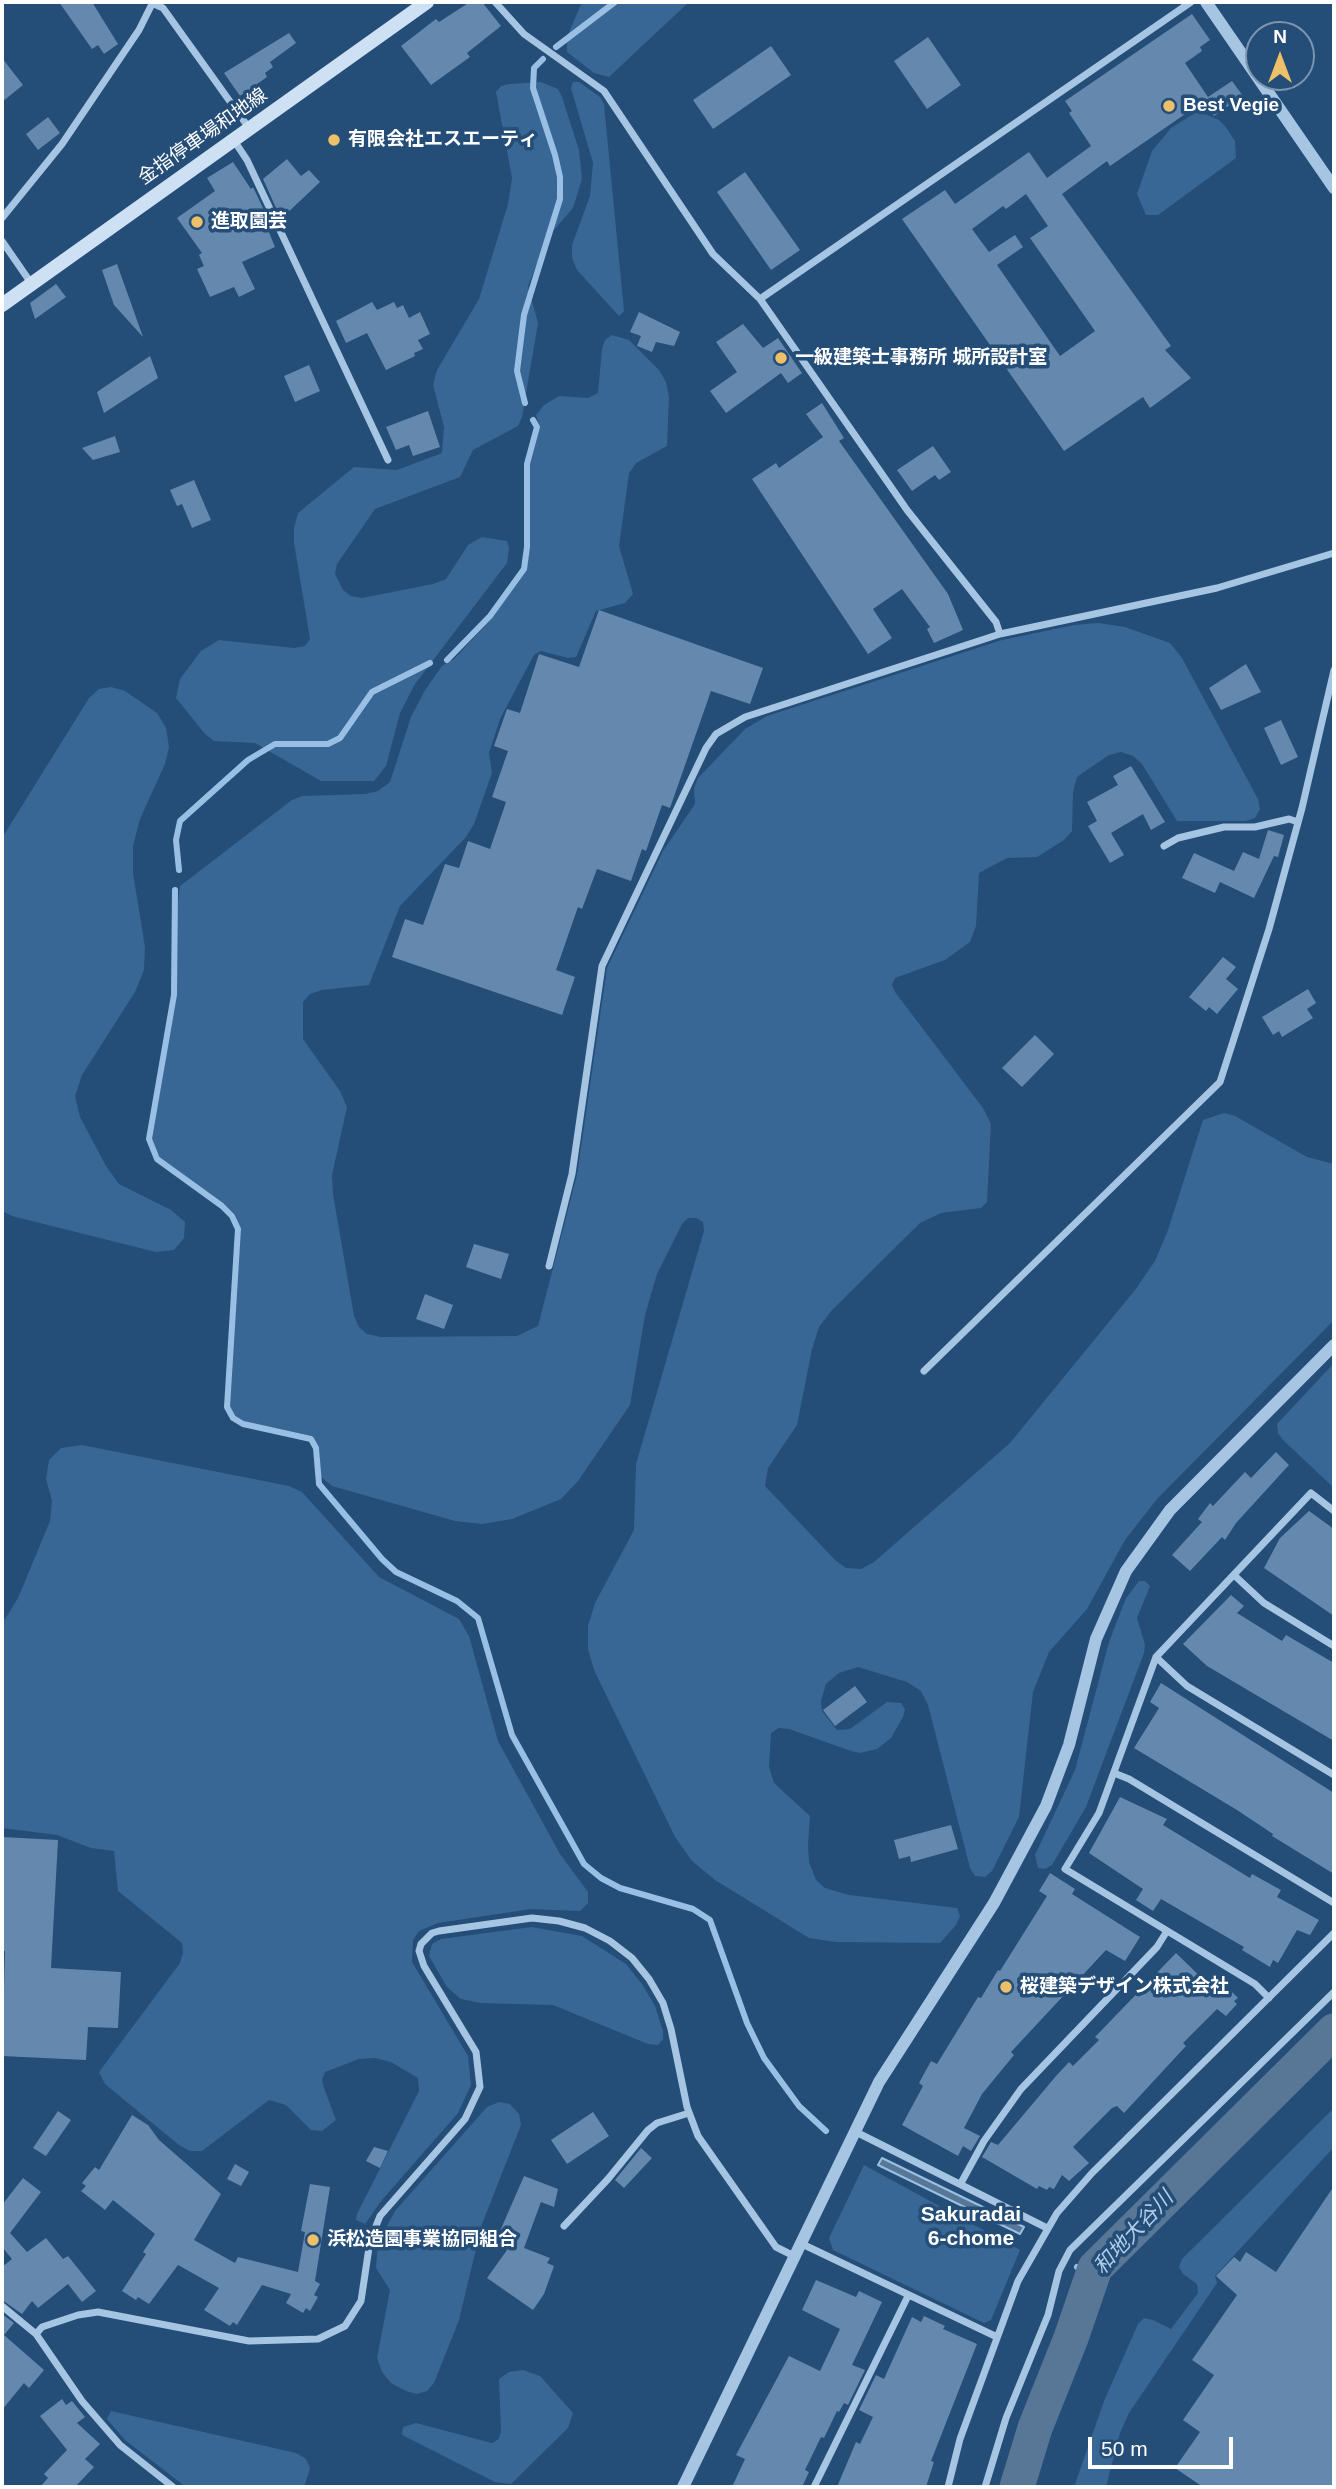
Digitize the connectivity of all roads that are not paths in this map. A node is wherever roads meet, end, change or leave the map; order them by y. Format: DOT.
graph roads {
  1 [pos="153,2"];
  2 [pos="427,2"];
  3 [pos="495,2"];
  4 [pos="1191,2"];
  5 [pos="1206,2"];
  6 [pos="248,128"];
  7 [pos="233,139"];
  8 [pos="1334,188"];
  9 [pos="2,218"];
  10 [pos="2,241"];
  11 [pos="31,283"];
  12 [pos="760,299"];
  13 [pos="2,305"];
  14 [pos="388,460"];
  15 [pos="1334,553"];
  16 [pos="1000,634"];
  17 [pos="1334,670"];
  18 [pos="1298,822"];
  19 [pos="1164,846"];
  20 [pos="549,1266"];
  21 [pos="1334,1345"];
  22 [pos="924,1371"];
  23 [pos="1334,1511"];
  24 [pos="1234,1574"];
  25 [pos="1334,1646"];
  26 [pos="1156,1657"];
  27 [pos="1114,1773"];
  28 [pos="1334,1774"];
  29 [pos="1334,1903"];
  30 [pos="1167,1931"];
  31 [pos="1334,1933"];
  32 [pos="1334,1992"];
  33 [pos="1269,1998"];
  34 [pos="689,2113"];
  35 [pos="854,2131"];
  36 [pos="961,2183"];
  37 [pos="564,2226"];
  38 [pos="1047,2228"];
  39 [pos="800,2243"];
  40 [pos="794,2256"];
  41 [pos="908,2296"];
  42 [pos="2,2306"];
  43 [pos="36,2334"];
  44 [pos="997,2337"];
  45 [pos="173,2487"];
  46 [pos="683,2487"];
  47 [pos="814,2487"];
  48 [pos="948,2487"];
  49 [pos="985,2487"];
  1 -- 6 [label="street"];
  1 -- 9 [label="street"];
  2 -- 6 [label="main road, 金指停車場和地線"];
  3 -- 12 [label="street"];
  4 -- 12 [label="street"];
  5 -- 8 [label="street"];
  6 -- 7 [label="main road, 金指停車場和地線"];
  7 -- 11 [label="main road, 金指停車場和地線"];
  7 -- 14 [label="street"];
  10 -- 11 [label="street"];
  11 -- 13 [label="main road, 金指停車場和地線"];
  12 -- 16 [label="street"];
  15 -- 16 [label="street"];
  16 -- 20 [label="street"];
  17 -- 18 [label="street"];
  18 -- 19 [label="street"];
  18 -- 22 [label="street"];
  21 -- 35 [label="street"];
  23 -- 24 [label="street"];
  24 -- 25 [label="street"];
  24 -- 26 [label="street"];
  26 -- 27 [label="street"];
  26 -- 28 [label="street"];
  27 -- 29 [label="street"];
  27 -- 30 [label="street"];
  30 -- 33 [label="street"];
  30 -- 36 [label="street"];
  31 -- 33 [label="street"];
  32 -- 49 [label="street"];
  33 -- 38 [label="street"];
  34 -- 37 [label="street"];
  34 -- 40 [label="street"];
  34 -- 43 [label="street"];
  35 -- 36 [label="street"];
  35 -- 39 [label="street"];
  36 -- 38 [label="street"];
  38 -- 44 [label="street"];
  39 -- 40 [label="street"];
  39 -- 41 [label="street"];
  40 -- 46 [label="street"];
  41 -- 44 [label="street"];
  41 -- 47 [label="street"];
  42 -- 43 [label="street"];
  43 -- 45 [label="street"];
  44 -- 48 [label="street"];
}
